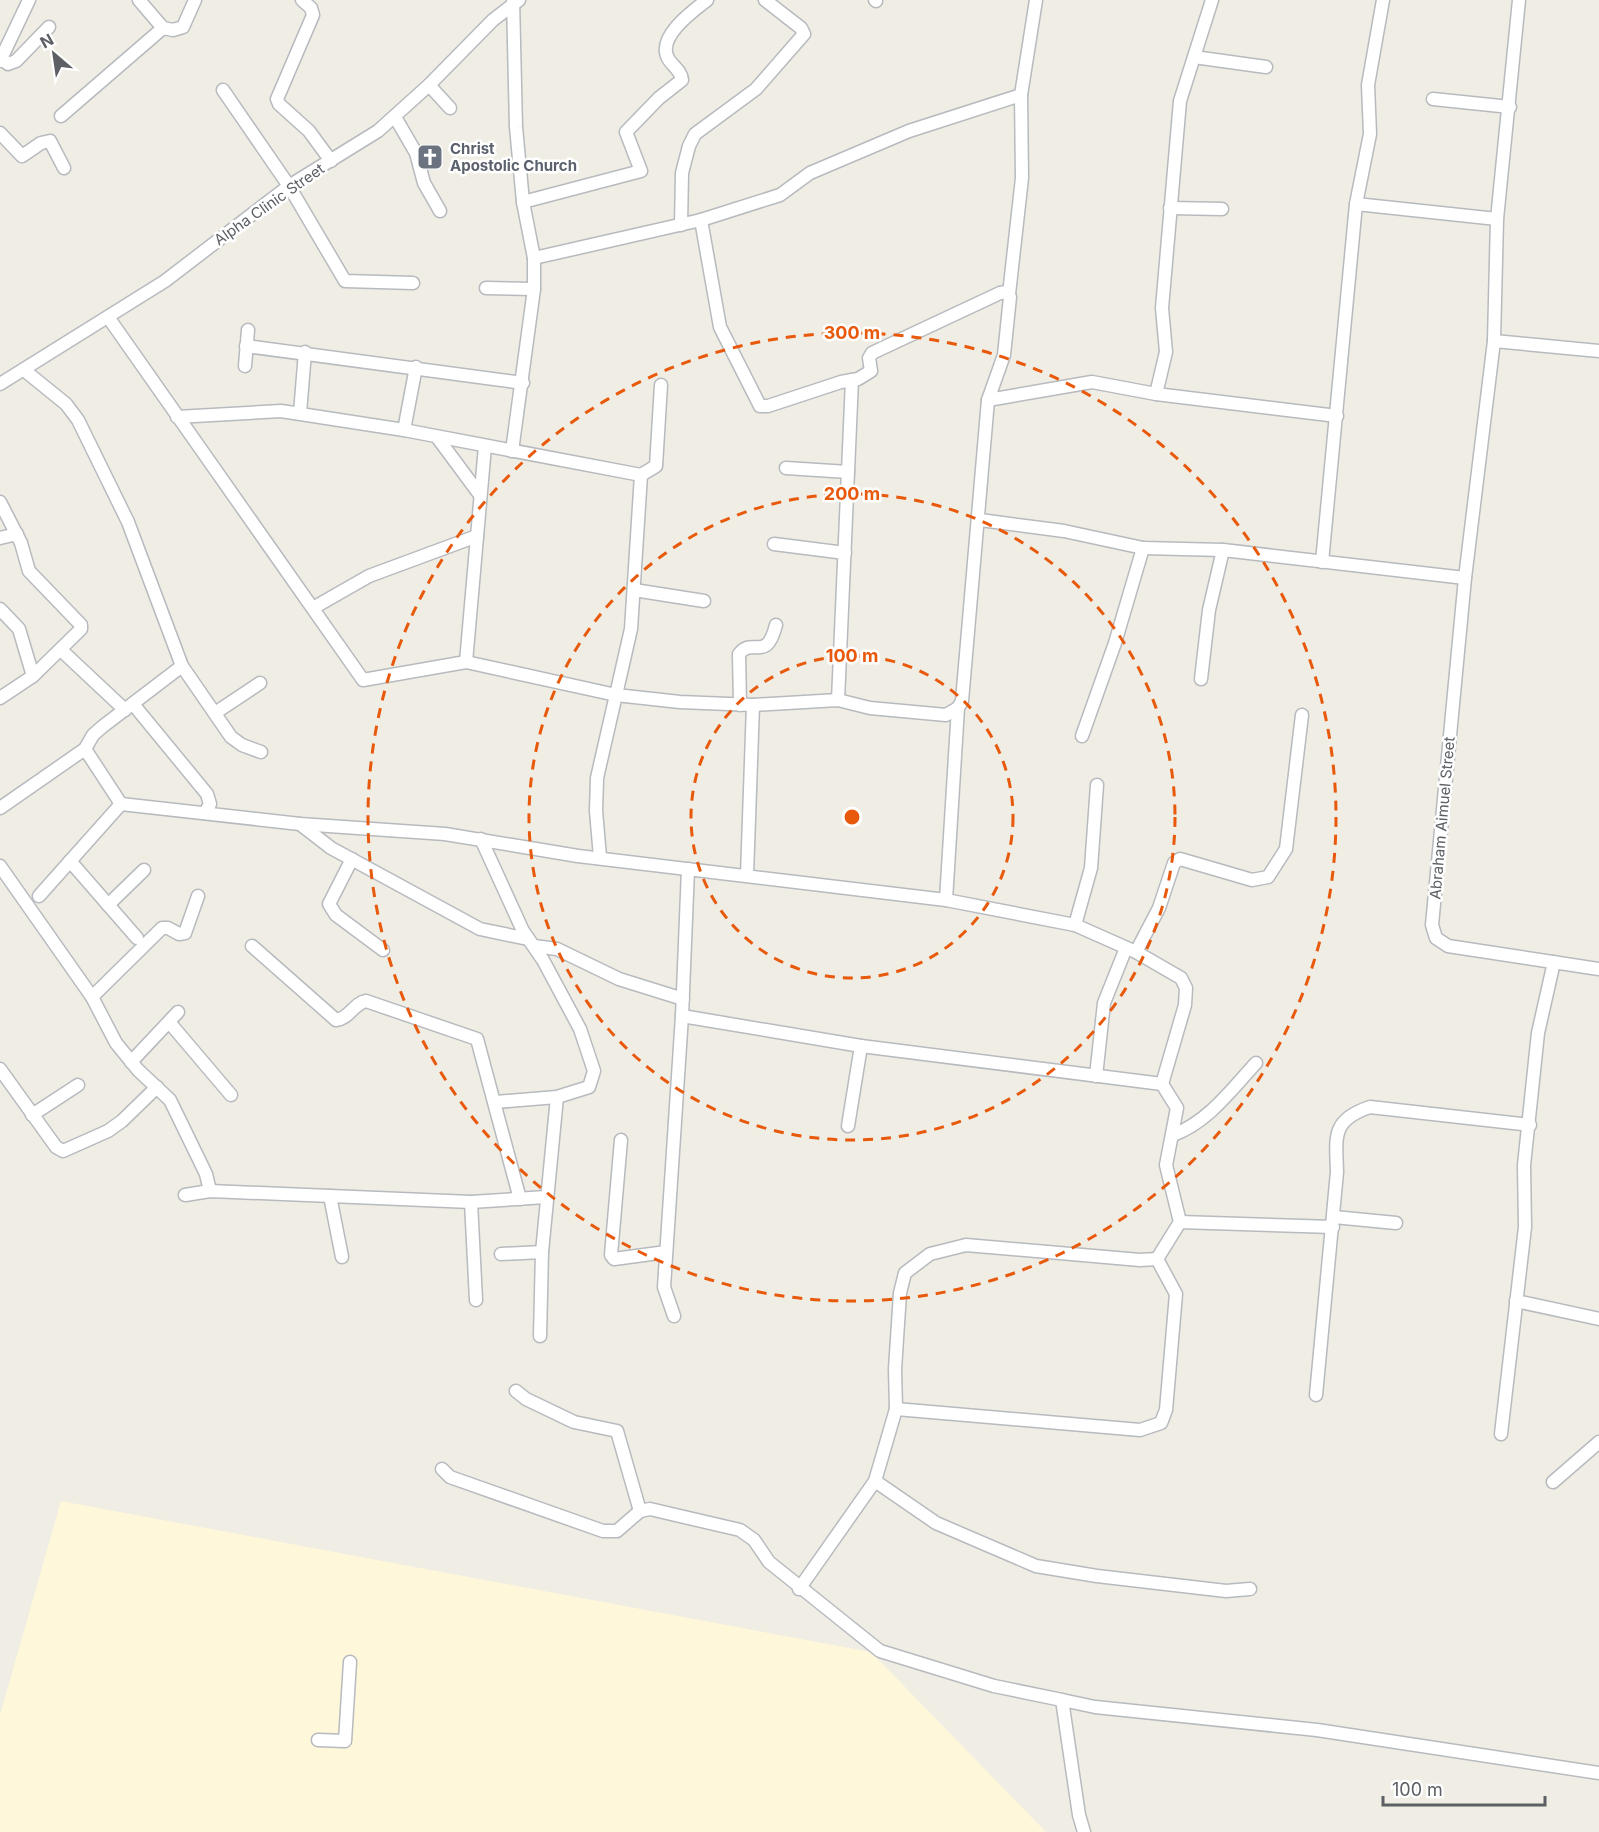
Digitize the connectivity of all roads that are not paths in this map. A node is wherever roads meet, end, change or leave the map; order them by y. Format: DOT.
graph roads {
  1 [pos="30,0"];
  2 [pos="139,0"];
  3 [pos="195,0"];
  4 [pos="302,0"];
  5 [pos="707,0"];
  6 [pos="765,0"];
  7 [pos="1036,0"];
  8 [pos="1212,0"];
  9 [pos="1383,0"];
  10 [pos="1519,0"];
  11 [pos="515,2"];
  12 [pos="49,27"];
  13 [pos="163,28"];
  14 [pos="0,30"];
  15 [pos="8,43"];
  16 [pos="1194,57"];
  17 [pos="1,60"];
  18 [pos="1266,66"];
  19 [pos="429,85"];
  20 [pos="223,90"];
  21 [pos="1021,95"];
  22 [pos="1432,99"];
  23 [pos="1510,107"];
  24 [pos="450,108"];
  25 [pos="61,116"];
  26 [pos="395,117"];
  27 [pos="0,133"];
  28 [pos="331,161"];
  29 [pos="64,168"];
  30 [pos="289,186"];
  31 [pos="523,202"];
  32 [pos="1356,204"];
  33 [pos="1170,208"];
  34 [pos="1222,209"];
  35 [pos="440,211"];
  36 [pos="1497,219"];
  37 [pos="701,220"];
  38 [pos="681,225"];
  39 [pos="534,258"];
  40 [pos="413,283"];
  41 [pos="486,288"];
  42 [pos="534,289"];
  43 [pos="1009,294"];
  44 [pos="108,317"];
  45 [pos="248,330"];
  46 [pos="1494,341"];
  47 [pos="246,346"];
  48 [pos="1599,351"];
  49 [pos="304,352"];
  50 [pos="245,366"];
  51 [pos="416,367"];
  52 [pos="24,370"];
  53 [pos="852,380"];
  54 [pos="523,383"];
  55 [pos="0,384"];
  56 [pos="661,385"];
  57 [pos="1156,394"];
  58 [pos="988,400"];
  59 [pos="300,413"];
  60 [pos="1337,416"];
  61 [pos="177,417"];
  62 [pos="404,430"];
  63 [pos="437,437"];
  64 [pos="484,446"];
  65 [pos="512,451"];
  66 [pos="786,468"];
  67 [pos="848,472"];
  68 [pos="641,475"];
  69 [pos="480,495"];
  70 [pos="0,502"];
  71 [pos="980,520"];
  72 [pos="17,534"];
  73 [pos="477,537"];
  74 [pos="0,538"];
  75 [pos="774,544"];
  76 [pos="1143,548"];
  77 [pos="1223,550"];
  78 [pos="845,553"];
  79 [pos="1322,562"];
  80 [pos="1465,578"];
  81 [pos="634,590"];
  82 [pos="704,601"];
  83 [pos="313,608"];
  84 [pos="0,609"];
  85 [pos="776,626"];
  86 [pos="61,650"];
  87 [pos="466,662"];
  88 [pos="182,666"];
  89 [pos="33,676"];
  90 [pos="1201,679"];
  91 [pos="260,683"];
  92 [pos="616,695"];
  93 [pos="0,698"];
  94 [pos="838,700"];
  95 [pos="746,705"];
  96 [pos="129,707"];
  97 [pos="958,708"];
  98 [pos="216,713"];
  99 [pos="1302,715"];
  100 [pos="1082,736"];
  101 [pos="85,749"];
  102 [pos="261,752"];
  103 [pos="1097,785"];
  104 [pos="121,804"];
  105 [pos="0,808"];
  106 [pos="205,813"];
  107 [pos="300,824"];
  108 [pos="481,839"];
  109 [pos="600,857"];
  110 [pos="351,859"];
  111 [pos="70,861"];
  112 [pos="0,866"];
  113 [pos="144,870"];
  114 [pos="688,870"];
  115 [pos="747,875"];
  116 [pos="39,896"];
  117 [pos="198,896"];
  118 [pos="946,900"];
  119 [pos="108,906"];
  120 [pos="1075,925"];
  121 [pos="137,938"];
  122 [pos="531,942"];
  123 [pos="252,946"];
  124 [pos="383,950"];
  125 [pos="1131,950"];
  126 [pos="1554,962"];
  127 [pos="1599,969"];
  128 [pos="92,997"];
  129 [pos="683,999"];
  130 [pos="178,1012"];
  131 [pos="682,1016"];
  132 [pos="169,1022"];
  133 [pos="861,1046"];
  134 [pos="131,1062"];
  135 [pos="1256,1063"];
  136 [pos="0,1069"];
  137 [pos="1096,1076"];
  138 [pos="1161,1084"];
  139 [pos="78,1085"];
  140 [pos="157,1087"];
  141 [pos="231,1095"];
  142 [pos="556,1097"];
  143 [pos="496,1102"];
  144 [pos="32,1115"];
  145 [pos="1530,1125"];
  146 [pos="848,1126"];
  147 [pos="1173,1135"];
  148 [pos="621,1140"];
  149 [pos="210,1191"];
  150 [pos="185,1195"];
  151 [pos="330,1196"];
  152 [pos="546,1197"];
  153 [pos="520,1199"];
  154 [pos="471,1202"];
  155 [pos="1180,1222"];
  156 [pos="1333,1222"];
  157 [pos="1396,1223"];
  158 [pos="542,1252"];
  159 [pos="666,1252"];
  160 [pos="501,1254"];
  161 [pos="342,1257"];
  162 [pos="1157,1259"];
  163 [pos="476,1300"];
  164 [pos="1516,1301"];
  165 [pos="674,1316"];
  166 [pos="1599,1319"];
  167 [pos="540,1335"];
  168 [pos="516,1391"];
  169 [pos="1316,1395"];
  170 [pos="896,1409"];
  171 [pos="1501,1434"];
  172 [pos="1599,1442"];
  173 [pos="441,1469"];
  174 [pos="875,1481"];
  175 [pos="1553,1482"];
  176 [pos="640,1511"];
  177 [pos="799,1588"];
  178 [pos="1250,1589"];
  179 [pos="350,1662"];
  180 [pos="1062,1700"];
  181 [pos="318,1740"];
  182 [pos="1599,1773"];
  183 [pos="1084,1832"];
  1 -- 15 [label="street"];
  2 -- 13 [label="street"];
  3 -- 13 [label="street"];
  4 -- 28 [label="street"];
  5 -- 31 [label="street"];
  6 -- 38 [label="street"];
  7 -- 21 [label="street"];
  8 -- 16 [label="street"];
  9 -- 32 [label="street"];
  10 -- 23 [label="street, Abraham Aimuel Street"];
  11 -- 19 [label="street, Alpha Clinic Street"];
  11 -- 31 [label="street"];
  12 -- 17 [label="street"];
  13 -- 25 [label="street"];
  14 -- 15 [label="street"];
  15 -- 17 [label="street"];
  16 -- 18 [label="street"];
  16 -- 33 [label="street"];
  19 -- 24 [label="street"];
  19 -- 26 [label="street, Alpha Clinic Street"];
  20 -- 30 [label="street"];
  21 -- 37 [label="street"];
  21 -- 43 [label="street"];
  22 -- 23 [label="street"];
  23 -- 36 [label="street, Abraham Aimuel Street"];
  26 -- 28 [label="street, Alpha Clinic Street"];
  26 -- 35 [label="street"];
  27 -- 29 [label="street"];
  28 -- 30 [label="street, Alpha Clinic Street"];
  30 -- 40 [label="street"];
  30 -- 44 [label="street, Alpha Clinic Street"];
  31 -- 39 [label="street"];
  32 -- 36 [label="street"];
  32 -- 60 [label="street"];
  33 -- 34 [label="street"];
  33 -- 57 [label="street"];
  36 -- 46 [label="street, Abraham Aimuel Street"];
  37 -- 38 [label="street"];
  37 -- 53 [label="street"];
  38 -- 39 [label="street"];
  39 -- 42 [label="street"];
  41 -- 42 [label="street"];
  42 -- 54 [label="street"];
  43 -- 53 [label="street"];
  43 -- 58 [label="street"];
  44 -- 52 [label="street, Alpha Clinic Street"];
  44 -- 61 [label="street"];
  45 -- 47 [label="street"];
  46 -- 48 [label="street"];
  46 -- 80 [label="street, Abraham Aimuel Street"];
  47 -- 49 [label="street"];
  47 -- 50 [label="street"];
  49 -- 51 [label="street"];
  49 -- 59 [label="street"];
  51 -- 54 [label="street"];
  51 -- 62 [label="street"];
  52 -- 55 [label="street, Alpha Clinic Street"];
  52 -- 88 [label="street"];
  53 -- 67 [label="street"];
  54 -- 65 [label="street"];
  56 -- 68 [label="street"];
  57 -- 58 [label="street"];
  57 -- 60 [label="street"];
  58 -- 71 [label="street"];
  59 -- 61 [label="street"];
  59 -- 62 [label="street"];
  60 -- 79 [label="street"];
  61 -- 83 [label="street"];
  62 -- 63 [label="street"];
  63 -- 64 [label="street"];
  63 -- 69 [label="street"];
  64 -- 65 [label="street"];
  64 -- 69 [label="street"];
  65 -- 68 [label="street"];
  66 -- 67 [label="street"];
  67 -- 78 [label="street"];
  68 -- 81 [label="street"];
  69 -- 73 [label="street"];
  70 -- 72 [label="street"];
  71 -- 76 [label="street"];
  71 -- 97 [label="street"];
  72 -- 74 [label="street"];
  72 -- 86 [label="street"];
  73 -- 83 [label="street"];
  73 -- 87 [label="street"];
  75 -- 78 [label="street"];
  76 -- 77 [label="street"];
  76 -- 100 [label="street"];
  77 -- 79 [label="street"];
  77 -- 90 [label="street"];
  78 -- 94 [label="street"];
  79 -- 80 [label="street"];
  80 -- 126 [label="street, Abraham Aimuel Street"];
  81 -- 82 [label="street"];
  81 -- 92 [label="street"];
  83 -- 87 [label="street"];
  84 -- 89 [label="street"];
  85 -- 95 [label="street"];
  86 -- 89 [label="street"];
  86 -- 96 [label="street"];
  87 -- 92 [label="street"];
  88 -- 96 [label="street"];
  88 -- 98 [label="street"];
  89 -- 93 [label="street"];
  91 -- 98 [label="street"];
  92 -- 95 [label="street"];
  92 -- 109 [label="street"];
  94 -- 95 [label="street"];
  94 -- 97 [label="street"];
  95 -- 115 [label="street"];
  96 -- 101 [label="street"];
  96 -- 106 [label="street"];
  97 -- 118 [label="street"];
  98 -- 102 [label="street"];
  99 -- 125 [label="street"];
  101 -- 104 [label="street"];
  101 -- 105 [label="street"];
  103 -- 120 [label="street"];
  104 -- 106 [label="street"];
  104 -- 111 [label="street"];
  106 -- 107 [label="street"];
  107 -- 108 [label="street"];
  107 -- 110 [label="street"];
  108 -- 109 [label="street"];
  108 -- 122 [label="street"];
  109 -- 114 [label="street"];
  110 -- 122 [label="street"];
  110 -- 124 [label="street"];
  111 -- 116 [label="street"];
  111 -- 119 [label="street"];
  112 -- 128 [label="street"];
  113 -- 119 [label="street"];
  114 -- 115 [label="street"];
  114 -- 129 [label="street"];
  115 -- 118 [label="street"];
  117 -- 128 [label="street"];
  118 -- 120 [label="street"];
  119 -- 121 [label="street"];
  120 -- 125 [label="street"];
  122 -- 129 [label="street"];
  122 -- 142 [label="street"];
  123 -- 143 [label="street"];
  125 -- 137 [label="street"];
  125 -- 138 [label="street"];
  126 -- 127 [label="street, Abraham Aimuel Street"];
  126 -- 145 [label="street"];
  128 -- 134 [label="street"];
  129 -- 131 [label="street"];
  130 -- 132 [label="street"];
  131 -- 133 [label="street"];
  131 -- 159 [label="street"];
  132 -- 134 [label="street"];
  132 -- 141 [label="street"];
  133 -- 137 [label="street"];
  133 -- 146 [label="street"];
  134 -- 140 [label="street"];
  135 -- 147 [label="street"];
  136 -- 144 [label="street"];
  137 -- 138 [label="street"];
  138 -- 147 [label="street"];
  139 -- 144 [label="street"];
  140 -- 144 [label="street"];
  140 -- 149 [label="street"];
  142 -- 143 [label="street"];
  142 -- 152 [label="street"];
  143 -- 153 [label="street"];
  145 -- 156 [label="street"];
  145 -- 164 [label="street"];
  147 -- 155 [label="street"];
  148 -- 159 [label="street"];
  149 -- 150 [label="street"];
  149 -- 151 [label="street"];
  151 -- 154 [label="street"];
  151 -- 161 [label="street"];
  152 -- 153 [label="street"];
  152 -- 158 [label="street"];
  153 -- 154 [label="street"];
  154 -- 163 [label="street"];
  155 -- 156 [label="street"];
  155 -- 162 [label="street"];
  156 -- 157 [label="street"];
  156 -- 169 [label="street"];
  158 -- 160 [label="street"];
  158 -- 167 [label="street"];
  159 -- 165 [label="street"];
  162 -- 170 [label="street"];
  162 -- 170 [label="street"];
  164 -- 166 [label="street"];
  164 -- 171 [label="street"];
  168 -- 176 [label="street"];
  170 -- 174 [label="street"];
  172 -- 175 [label="street"];
  173 -- 176 [label="street"];
  174 -- 177 [label="street"];
  174 -- 178 [label="street"];
  176 -- 177 [label="street"];
  177 -- 180 [label="street"];
  179 -- 181 [label="street"];
  180 -- 182 [label="street"];
  180 -- 183 [label="street"];
}
